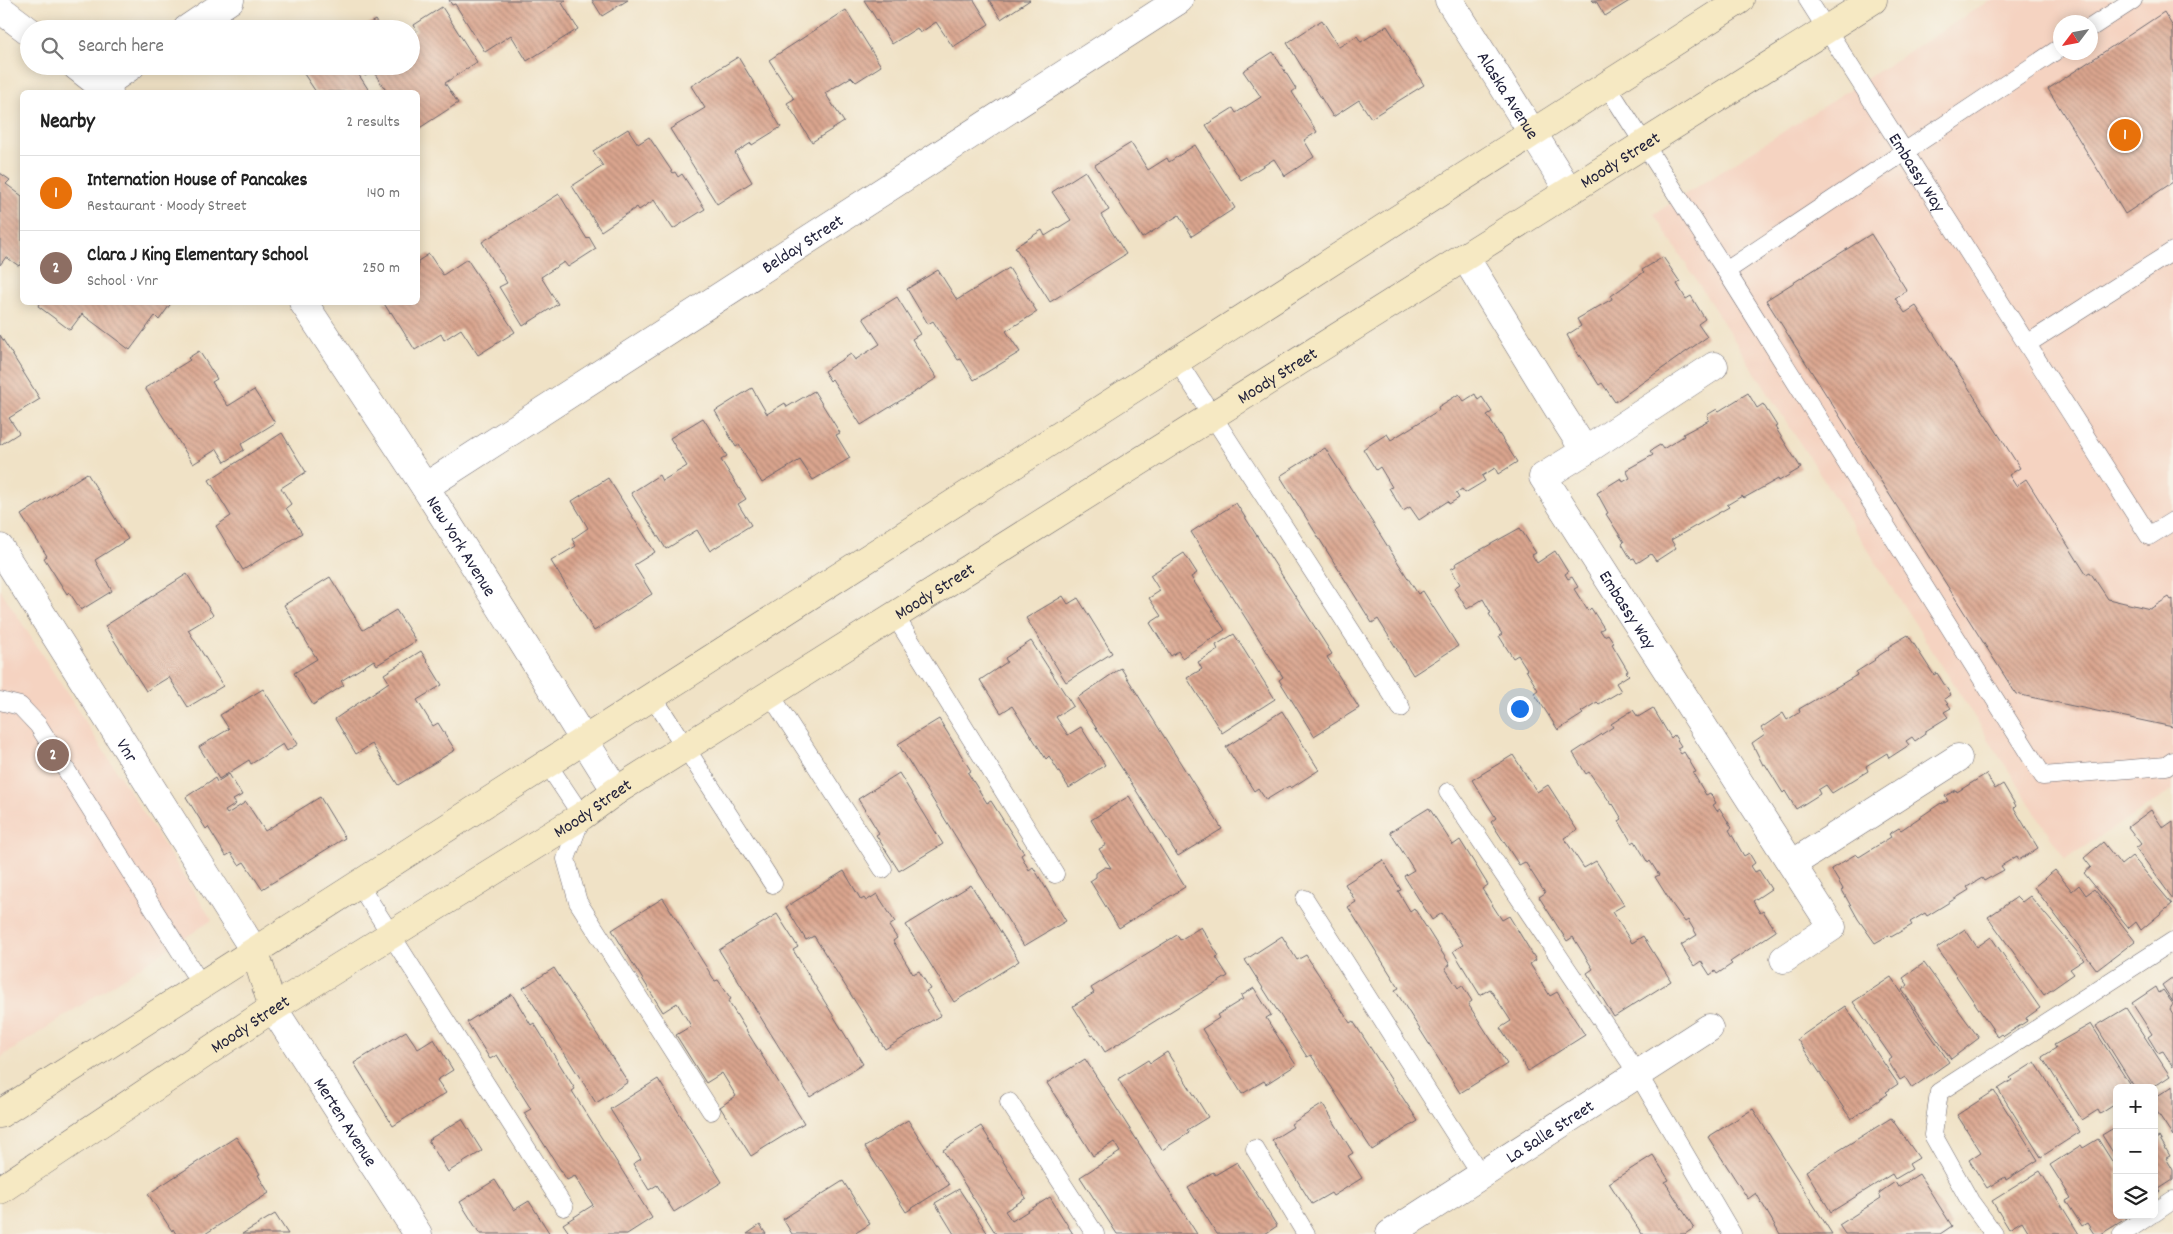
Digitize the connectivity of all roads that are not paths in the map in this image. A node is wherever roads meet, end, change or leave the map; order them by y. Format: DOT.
graph roads {
  1 [pos="230,0"];
  2 [pos="1179,0"];
  3 [pos="1449,0"];
  4 [pos="1740,0"];
  5 [pos="1808,0"];
  6 [pos="1873,0"];
  7 [pos="2133,0"];
  8 [pos="0,9"];
  9 [pos="200,20"];
  10 [pos="2098,23"];
  11 [pos="20,24"];
  12 [pos="1826,29"];
  13 [pos="2053,53"];
  14 [pos="87,75"];
  15 [pos="121,75"];
  16 [pos="1607,86"];
  17 [pos="105,89"];
  18 [pos="1532,134"];
  19 [pos="1644,144"];
  20 [pos="1904,151"];
  21 [pos="1569,191"];
  22 [pos="2173,251"];
  23 [pos="1466,257"];
  24 [pos="1726,272"];
  25 [pos="306,305"];
  26 [pos="2027,344"];
  27 [pos="1177,361"];
  28 [pos="1714,366"];
  29 [pos="1212,416"];
  30 [pos="1585,451"];
  31 [pos="425,488"];
  32 [pos="2173,521"];
  33 [pos="0,548"];
  34 [pos="895,616"];
  35 [pos="770,694"];
  36 [pos="653,697"];
  37 [pos="0,700"];
  38 [pos="1401,708"];
  39 [pos="585,741"];
  40 [pos="685,748"];
  41 [pos="1958,758"];
  42 [pos="2173,761"];
  43 [pos="548,765"];
  44 [pos="616,791"];
  45 [pos="1448,792"];
  46 [pos="582,816"];
  47 [pos="1792,864"];
  48 [pos="883,869"];
  49 [pos="1055,874"];
  50 [pos="774,884"];
  51 [pos="360,886"];
  52 [pos="1305,899"];
  53 [pos="390,935"];
  54 [pos="2173,942"];
  55 [pos="255,952"];
  56 [pos="1784,959"];
  57 [pos="202,986"];
  58 [pos="273,1008"];
  59 [pos="1709,1028"];
  60 [pos="1638,1074"];
  61 [pos="1009,1102"];
  62 [pos="711,1111"];
  63 [pos="0,1114"];
  64 [pos="1255,1149"];
  65 [pos="1481,1175"];
  66 [pos="2,1185"];
  67 [pos="2173,1200"];
  68 [pos="564,1207"];
  69 [pos="2158,1209"];
  70 [pos="2144,1219"];
  71 [pos="418,1234"];
  72 [pos="1095,1234"];
  73 [pos="1306,1234"];
  74 [pos="1390,1234"];
  75 [pos="1732,1234"];
  76 [pos="1994,1234"];
  77 [pos="2122,1234"];
  1 -- 9 [label="street"];
  2 -- 31 [label="street, Belday Street"];
  3 -- 18 [label="street, Alaska Avenue"];
  4 -- 16 [label="main road"];
  5 -- 12 [label="lane, Embassy Way"];
  6 -- 12 [label="main road, Moody Street"];
  7 -- 10 [label="lane"];
  8 -- 11 [label="street"];
  12 -- 19 [label="main road, Moody Street"];
  12 -- 20 [label="lane, Embassy Way"];
  13 -- 20 [label="lane"];
  14 -- 17 [label="street"];
  15 -- 17 [label="street"];
  16 -- 18 [label="main road"];
  16 -- 19 [label="lane"];
  18 -- 21 [label="street, Alaska Avenue"];
  18 -- 27 [label="main road"];
  19 -- 21 [label="main road, Moody Street"];
  19 -- 24 [label="lane"];
  20 -- 24 [label="lane"];
  20 -- 26 [label="lane, Embassy Way"];
  21 -- 23 [label="main road, Moody Street"];
  22 -- 26 [label="lane"];
  23 -- 29 [label="main road, Moody Street"];
  23 -- 30 [label="street"];
  24 -- 42 [label="lane"];
  25 -- 31 [label="street, New York Avenue"];
  26 -- 32 [label="lane, Embassy Way"];
  27 -- 29 [label="lane"];
  27 -- 36 [label="main road"];
  28 -- 30 [label="street"];
  29 -- 34 [label="main road, Moody Street"];
  29 -- 38 [label="lane"];
  30 -- 47 [label="street, Embassy Way"];
  31 -- 39 [label="street, New York Avenue"];
  33 -- 55 [label="street, Vnr"];
  34 -- 35 [label="main road, Moody Street"];
  34 -- 49 [label="lane"];
  35 -- 40 [label="main road, Moody Street"];
  35 -- 48 [label="lane"];
  36 -- 39 [label="main road"];
  36 -- 40 [label="lane"];
  37 -- 57 [label="lane"];
  39 -- 43 [label="main road"];
  39 -- 44 [label="street, New York Avenue"];
  40 -- 44 [label="main road, Moody Street"];
  40 -- 50 [label="lane"];
  41 -- 47 [label="street"];
  43 -- 46 [label="lane"];
  43 -- 51 [label="main road"];
  44 -- 46 [label="main road, Moody Street"];
  45 -- 60 [label="lane"];
  46 -- 53 [label="main road, Moody Street"];
  46 -- 62 [label="lane"];
  47 -- 56 [label="street, Embassy Way"];
  51 -- 53 [label="lane"];
  51 -- 55 [label="main road"];
  52 -- 65 [label="lane"];
  53 -- 58 [label="main road, Moody Street"];
  53 -- 68 [label="lane"];
  54 -- 76 [label="lane"];
  55 -- 57 [label="main road"];
  55 -- 58 [label="main road"];
  57 -- 63 [label="main road"];
  58 -- 66 [label="main road, Moody Street"];
  58 -- 71 [label="street, Merten Avenue"];
  59 -- 60 [label="street, La Salle Street"];
  60 -- 65 [label="street, La Salle Street"];
  60 -- 75 [label="lane"];
  61 -- 72 [label="lane"];
  64 -- 73 [label="lane"];
  65 -- 74 [label="street, La Salle Street"];
  67 -- 69 [label="lane"];
  70 -- 77 [label="lane"];
}
